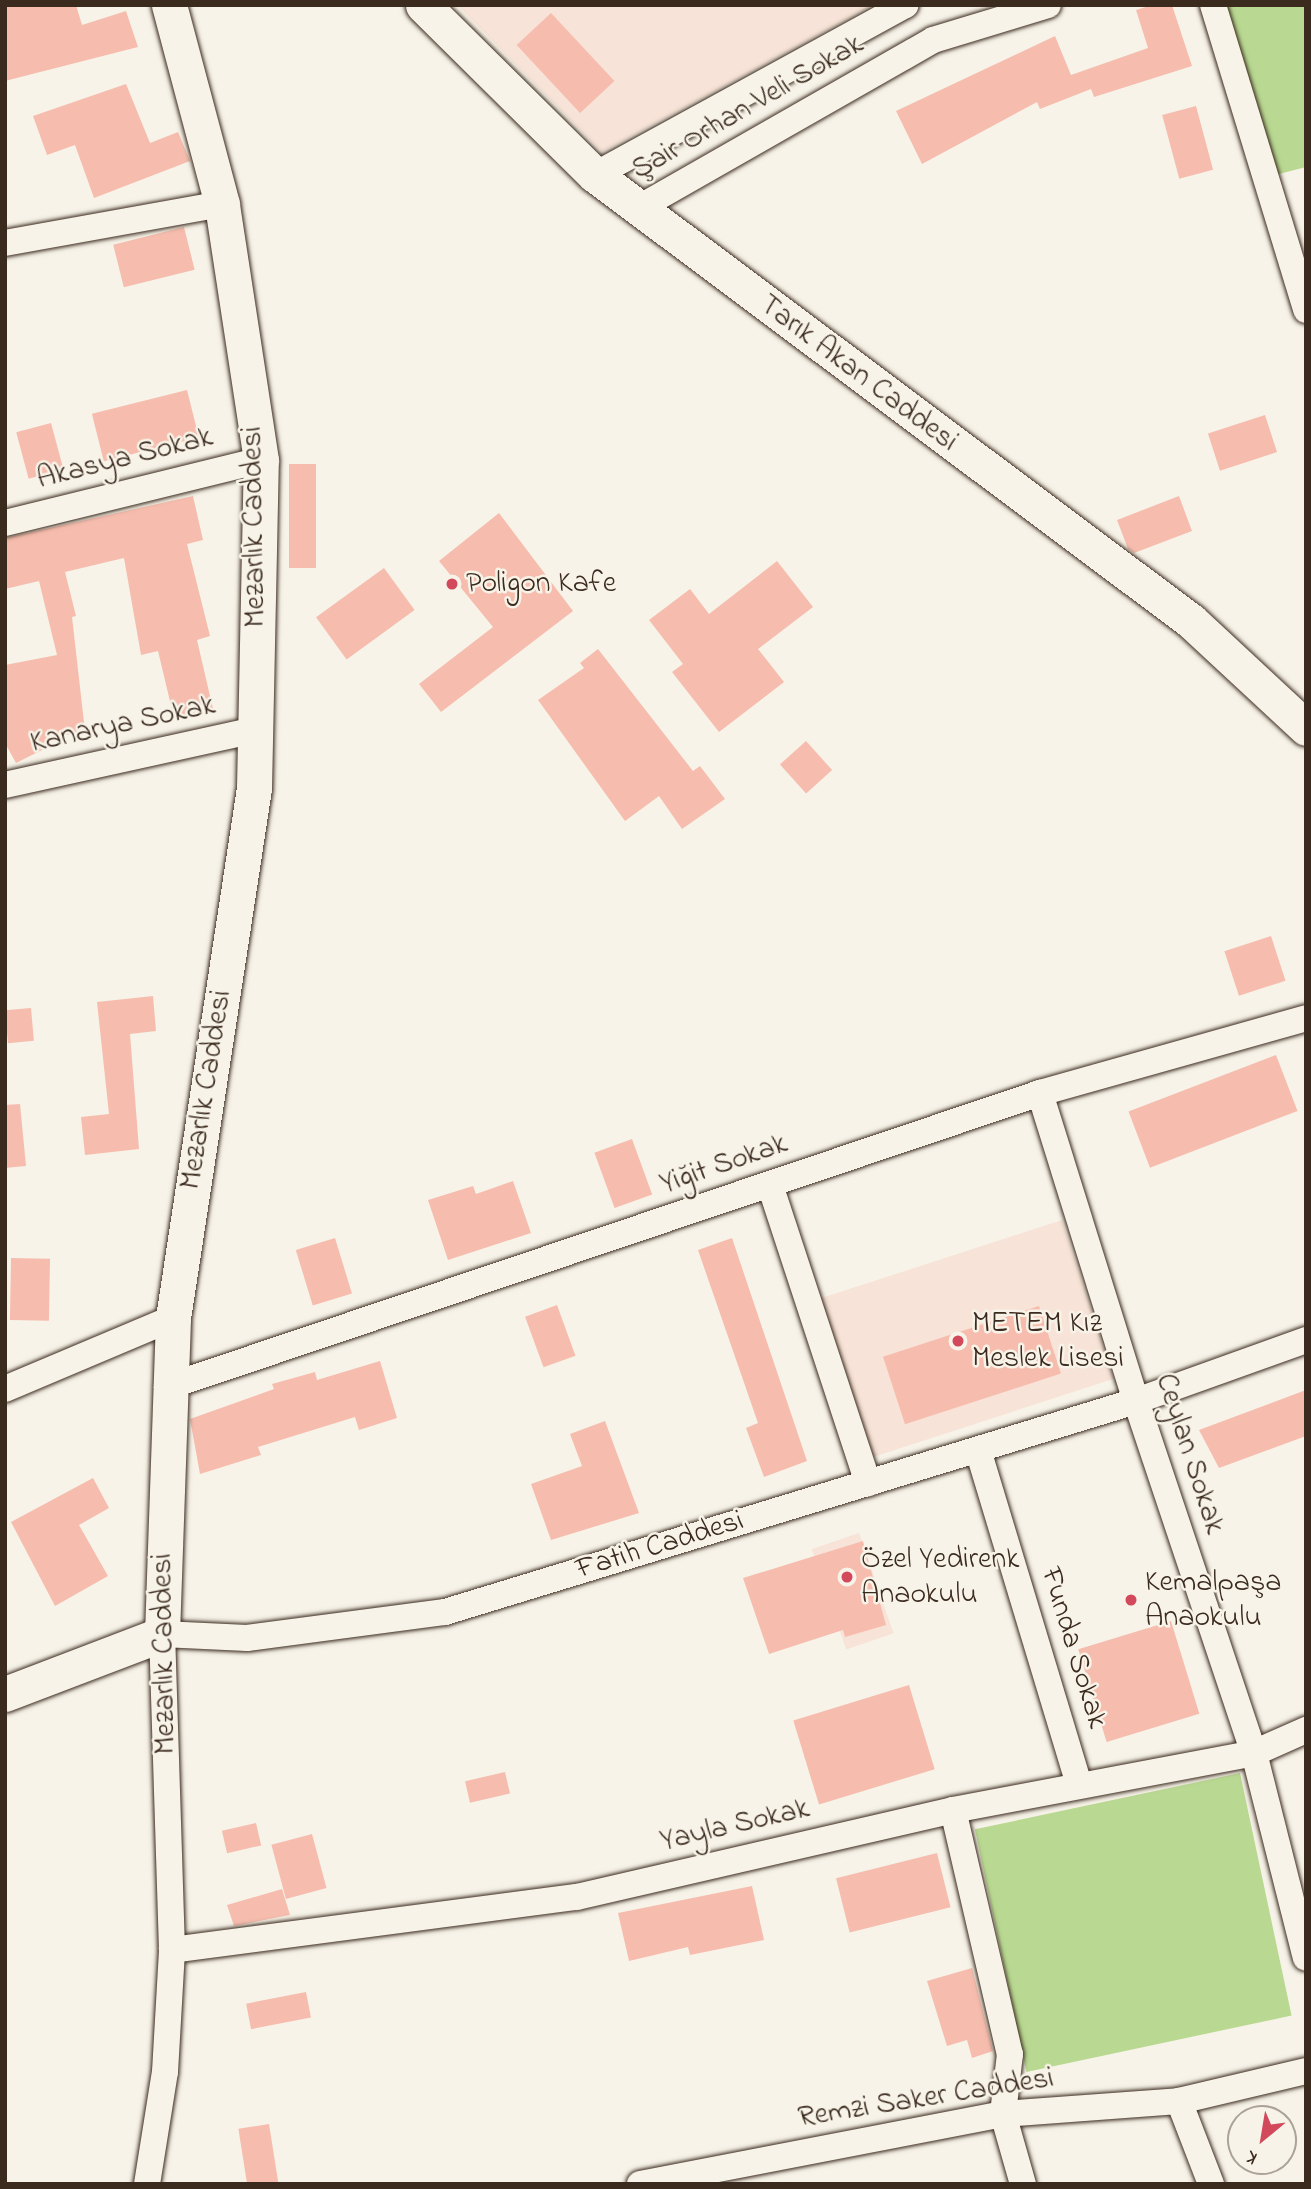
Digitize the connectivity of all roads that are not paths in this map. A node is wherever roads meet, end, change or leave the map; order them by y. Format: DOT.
graph roads {
  1 [pos="169,5"];
  2 [pos="423,5"];
  3 [pos="906,5"];
  4 [pos="1213,5"];
  5 [pos="1031,7"];
  6 [pos="595,175"];
  7 [pos="222,204"];
  8 [pos="637,209"];
  9 [pos="5,243"];
  10 [pos="1306,310"];
  11 [pos="261,460"];
  12 [pos="5,523"];
  13 [pos="1306,728"];
  14 [pos="256,730"];
  15 [pos="5,785"];
  16 [pos="1306,1018"];
  17 [pos="1040,1093"];
  18 [pos="770,1185"];
  19 [pos="173,1318"];
  20 [pos="1306,1340"];
  21 [pos="167,1387"];
  22 [pos="5,1390"];
  23 [pos="1136,1401"];
  24 [pos="978,1450"];
  25 [pos="868,1483"];
  26 [pos="162,1634"];
  27 [pos="5,1694"];
  28 [pos="1306,1730"];
  29 [pos="1254,1753"];
  30 [pos="1079,1785"];
  31 [pos="953,1810"];
  32 [pos="172,1950"];
  33 [pos="1306,1958"];
  34 [pos="1306,2071"];
  35 [pos="1179,2101"];
  36 [pos="1003,2114"];
  37 [pos="147,2184"];
  38 [pos="640,2184"];
  39 [pos="1023,2184"];
  40 [pos="1211,2184"];
  1 -- 7 [label="main road, Mezarlık Caddesi"];
  2 -- 6 [label="main road, Tarık Akan Caddesi"];
  3 -- 6 [label="street, Şair Orhan Veli Sokak"];
  4 -- 10 [label="street"];
  5 -- 8 [label="street, Şair Orhan Veli Sokak"];
  6 -- 8 [label="main road, Tarık Akan Caddesi"];
  7 -- 9 [label="street"];
  7 -- 11 [label="main road, Mezarlık Caddesi"];
  8 -- 13 [label="main road, Tarık Akan Caddesi"];
  11 -- 12 [label="street, Akasya Sokak"];
  11 -- 14 [label="main road, Mezarlık Caddesi"];
  14 -- 15 [label="street, Kanarya Sokak"];
  14 -- 19 [label="main road, Mezarlık Caddesi"];
  16 -- 17 [label="street, Yiğit Sokak"];
  17 -- 18 [label="street, Yiğit Sokak"];
  17 -- 23 [label="street, Ceylan Sokak"];
  18 -- 21 [label="street, Yiğit Sokak"];
  18 -- 25 [label="street"];
  19 -- 21 [label="main road, Mezarlık Caddesi"];
  19 -- 22 [label="street"];
  20 -- 23 [label="street, Fatih Caddesi"];
  21 -- 26 [label="main road, Mezarlık Caddesi"];
  23 -- 24 [label="street, Fatih Caddesi"];
  23 -- 29 [label="street, Ceylan Sokak"];
  24 -- 25 [label="street, Fatih Caddesi"];
  24 -- 30 [label="street, Funda Sokak"];
  25 -- 26 [label="street, Fatih Caddesi"];
  26 -- 27 [label="main road, Fatih Caddesi"];
  26 -- 32 [label="street, Mezarlık Caddesi"];
  28 -- 29 [label="street, Yayla Sokak"];
  29 -- 30 [label="street, Yayla Sokak"];
  29 -- 33 [label="street, Ceylan Sokak"];
  30 -- 31 [label="street, Yayla Sokak"];
  31 -- 32 [label="street, Yayla Sokak"];
  31 -- 36 [label="street"];
  32 -- 37 [label="street, Mezarlık Caddesi"];
  34 -- 35 [label="street, Remzi Saker Caddesi"];
  35 -- 36 [label="street, Remzi Saker Caddesi"];
  35 -- 40 [label="street"];
  36 -- 38 [label="street, Remzi Saker Caddesi"];
  36 -- 39 [label="street"];
}
